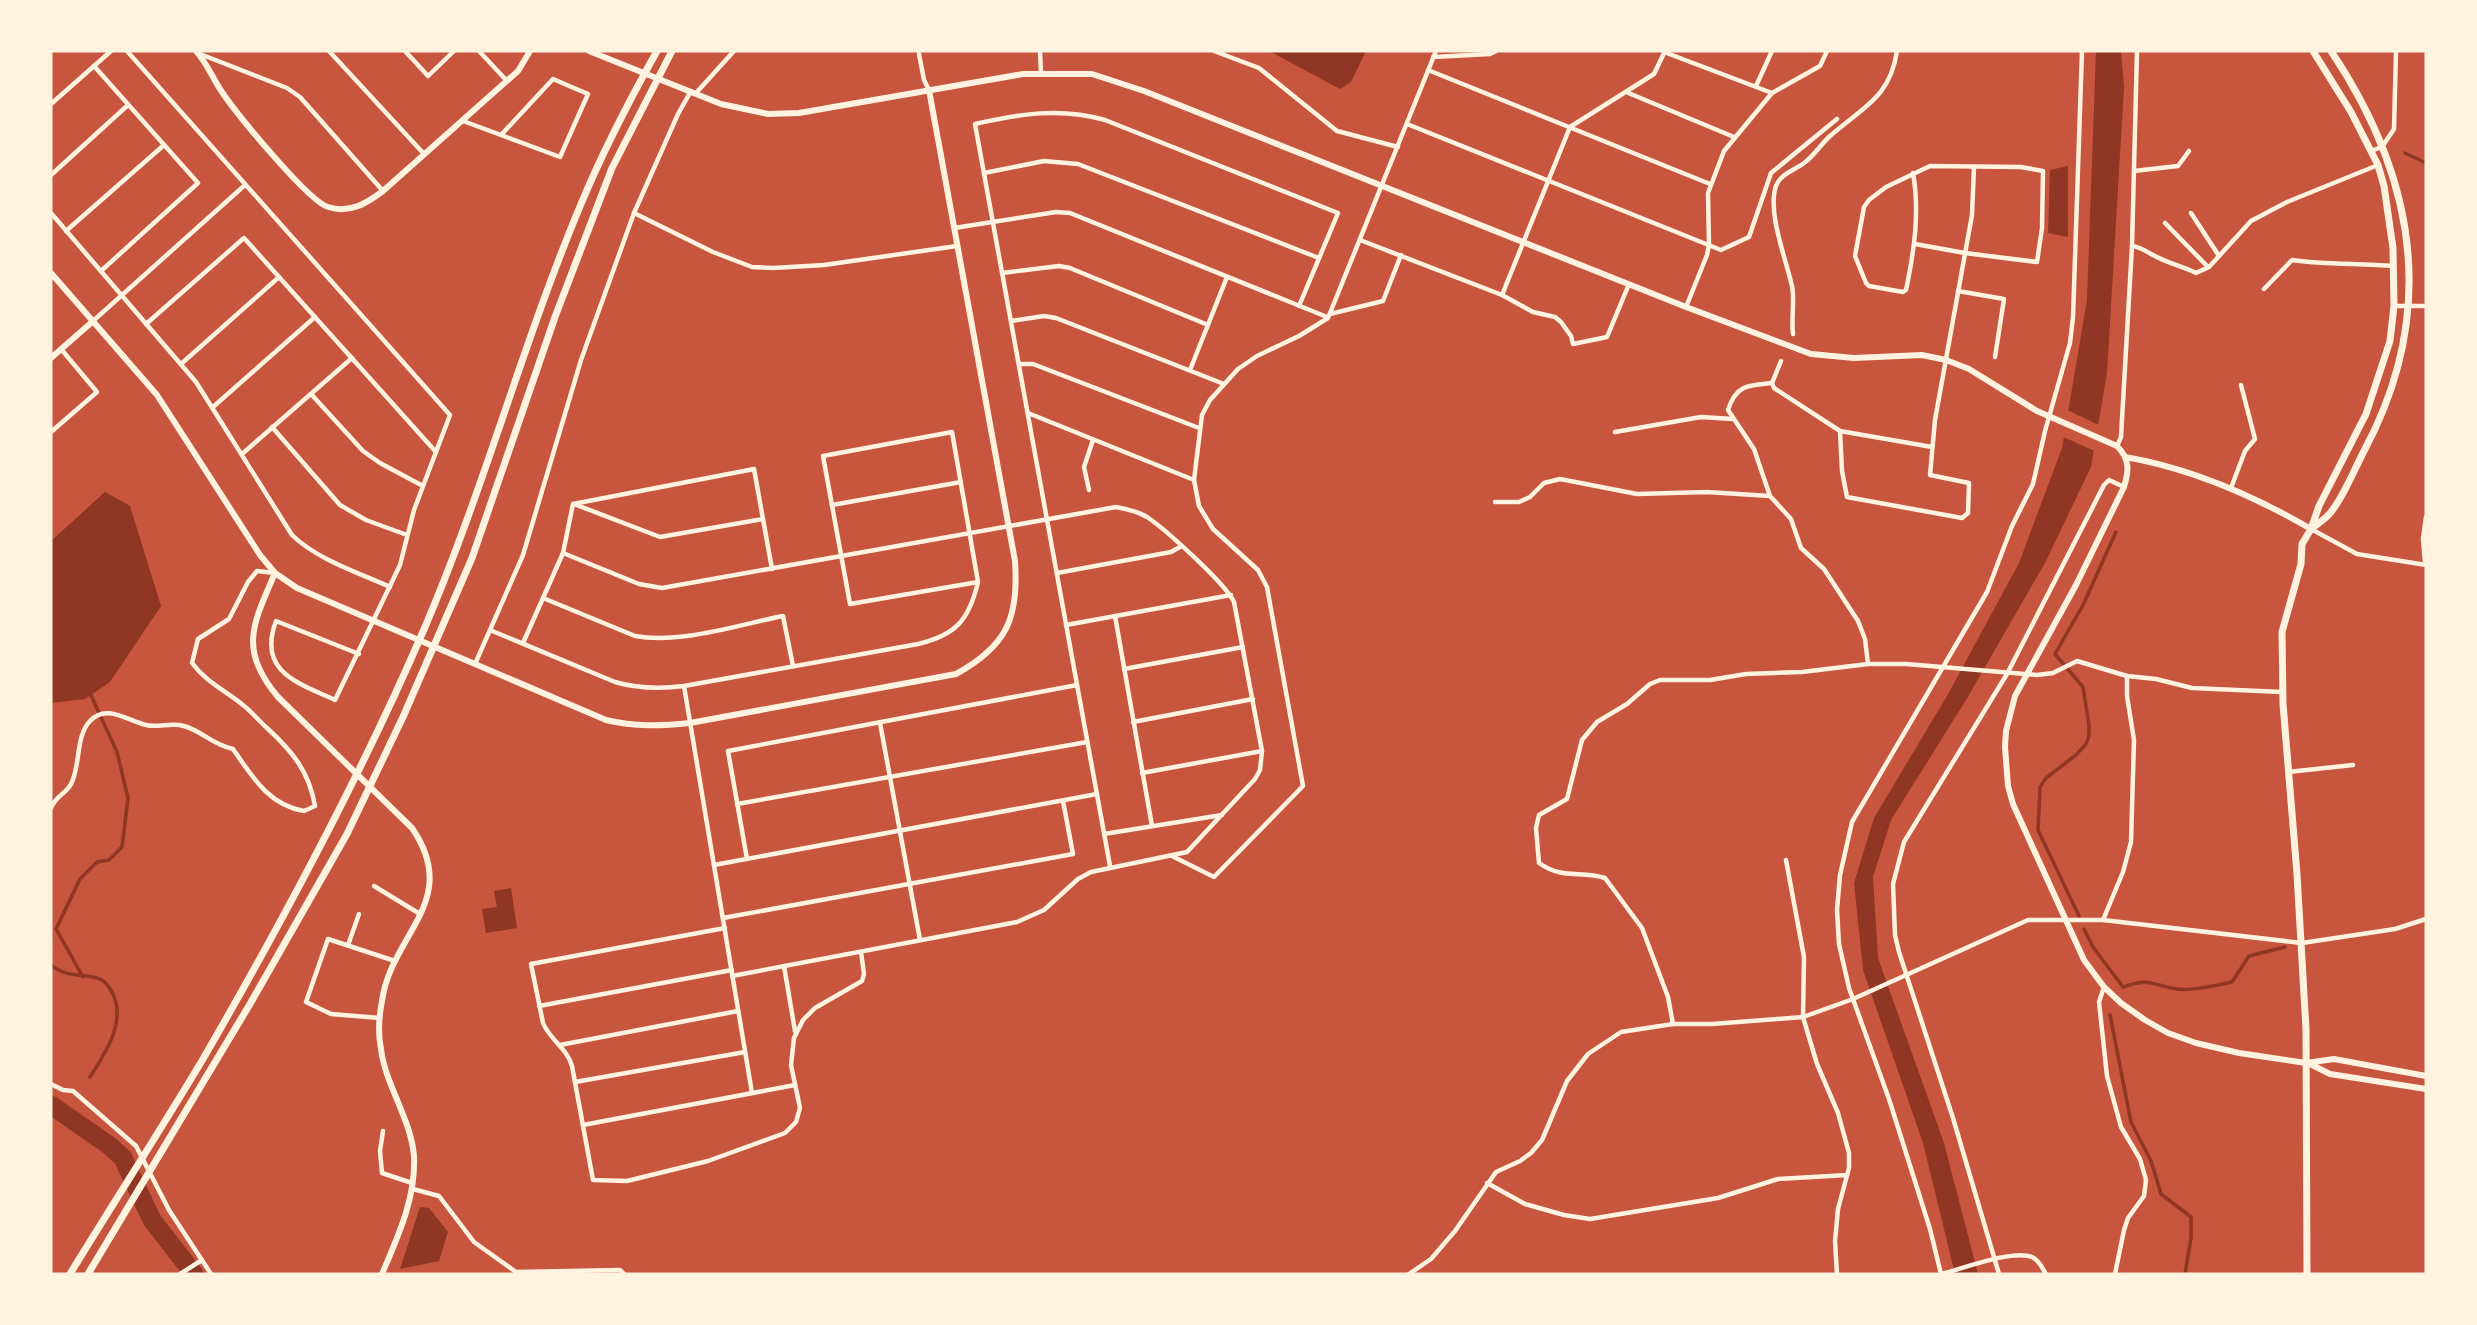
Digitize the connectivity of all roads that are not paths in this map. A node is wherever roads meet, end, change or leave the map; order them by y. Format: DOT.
graph roads {
  1 [pos="111,51"];
  2 [pos="127,51"];
  3 [pos="329,51"];
  4 [pos="405,51"];
  5 [pos="454,51"];
  6 [pos="479,51"];
  7 [pos="530,51"];
  8 [pos="589,51"];
  9 [pos="657,51"];
  10 [pos="672,51"];
  11 [pos="734,51"];
  12 [pos="1040,51"];
  13 [pos="1214,51"];
  14 [pos="1496,51"];
  15 [pos="1665,51"];
  16 [pos="1772,51"];
  17 [pos="1827,51"];
  18 [pos="1898,51"];
  19 [pos="2082,51"];
  20 [pos="2137,51"];
  21 [pos="2313,51"];
  22 [pos="2331,51"];
  23 [pos="2396,51"];
  24 [pos="198,52"];
  25 [pos="919,54"];
  26 [pos="1435,54"];
  27 [pos="94,66"];
  28 [pos="1428,70"];
  29 [pos="1041,73"];
  30 [pos="507,81"];
  31 [pos="1756,86"];
  32 [pos="929,90"];
  33 [pos="693,92"];
  34 [pos="1626,92"];
  35 [pos="1772,93"];
  36 [pos="51,104"];
  37 [pos="128,105"];
  38 [pos="1837,119"];
  39 [pos="462,120"];
  40 [pos="1407,124"];
  41 [pos="1570,127"];
  42 [pos="501,135"];
  43 [pos="1734,137"];
  44 [pos="164,145"];
  45 [pos="1398,147"];
  46 [pos="2382,147"];
  47 [pos="2189,151"];
  48 [pos="2371,151"];
  49 [pos="424,154"];
  50 [pos="2378,165"];
  51 [pos="1974,167"];
  52 [pos="2134,171"];
  53 [pos="984,173"];
  54 [pos="1913,173"];
  55 [pos="51,175"];
  56 [pos="1549,181"];
  57 [pos="1710,184"];
  58 [pos="245,186"];
  59 [pos="1382,186"];
  60 [pos="383,191"];
  61 [pos="51,213"];
  62 [pos="634,213"];
  63 [pos="2191,213"];
  64 [pos="993,222"];
  65 [pos="2165,223"];
  66 [pos="954,228"];
  67 [pos="66,231"];
  68 [pos="1360,240"];
  69 [pos="1524,243"];
  70 [pos="1915,244"];
  71 [pos="1709,245"];
  72 [pos="957,246"];
  73 [pos="2132,246"];
  74 [pos="1965,253"];
  75 [pos="1401,255"];
  76 [pos="2219,256"];
  77 [pos="1319,258"];
  78 [pos="2394,266"];
  79 [pos="2208,267"];
  80 [pos="101,271"];
  81 [pos="51,273"];
  82 [pos="1002,273"];
  83 [pos="279,277"];
  84 [pos="1227,277"];
  85 [pos="1629,285"];
  86 [pos="2264,289"];
  87 [pos="1958,291"];
  88 [pos="1502,295"];
  89 [pos="121,296"];
  90 [pos="1299,306"];
  91 [pos="2394,306"];
  92 [pos="2426,306"];
  93 [pos="1686,307"];
  94 [pos="2408,307"];
  95 [pos="1329,316"];
  96 [pos="315,317"];
  97 [pos="1011,321"];
  98 [pos="92,322"];
  99 [pos="146,324"];
  100 [pos="1208,325"];
  101 [pos="1793,334"];
  102 [pos="61,349"];
  103 [pos="1996,357"];
  104 [pos="51,358"];
  105 [pos="352,358"];
  106 [pos="1946,360"];
  107 [pos="1781,361"];
  108 [pos="181,363"];
  109 [pos="1018,363"];
  110 [pos="1190,370"];
  111 [pos="1772,383"];
  112 [pos="1224,384"];
  113 [pos="2241,385"];
  114 [pos="311,394"];
  115 [pos="213,407"];
  116 [pos="1028,413"];
  117 [pos="1733,419"];
  118 [pos="272,427"];
  119 [pos="1199,428"];
  120 [pos="1840,431"];
  121 [pos="51,432"];
  122 [pos="1615,432"];
  123 [pos="1094,440"];
  124 [pos="2116,446"];
  125 [pos="1932,447"];
  126 [pos="436,452"];
  127 [pos="242,454"];
  128 [pos="2125,457"];
  129 [pos="1194,480"];
  130 [pos="961,482"];
  131 [pos="423,486"];
  132 [pos="2123,487"];
  133 [pos="2231,488"];
  134 [pos="1090,491"];
  135 [pos="1770,496"];
  136 [pos="1495,502"];
  137 [pos="573,504"];
  138 [pos="832,505"];
  139 [pos="2426,517"];
  140 [pos="1046,518"];
  141 [pos="763,519"];
  142 [pos="1007,526"];
  143 [pos="2311,529"];
  144 [pos="970,533"];
  145 [pos="407,535"];
  146 [pos="1180,547"];
  147 [pos="563,553"];
  148 [pos="841,556"];
  149 [pos="2425,564"];
  150 [pos="772,569"];
  151 [pos="275,573"];
  152 [pos="1056,573"];
  153 [pos="978,582"];
  154 [pos="390,587"];
  155 [pos="1231,595"];
  156 [pos="543,598"];
  157 [pos="1115,616"];
  158 [pos="374,622"];
  159 [pos="1066,625"];
  160 [pos="490,630"];
  161 [pos="523,643"];
  162 [pos="1243,647"];
  163 [pos="359,654"];
  164 [pos="475,664"];
  165 [pos="1868,664"];
  166 [pos="793,666"];
  167 [pos="1942,667"];
  168 [pos="1124,669"];
  169 [pos="2003,673"];
  170 [pos="2025,675"];
  171 [pos="2127,676"];
  172 [pos="1077,685"];
  173 [pos="684,686"];
  174 [pos="2282,692"];
  175 [pos="1253,699"];
  176 [pos="1133,722"];
  177 [pos="690,723"];
  178 [pos="880,723"];
  179 [pos="1087,742"];
  180 [pos="1262,751"];
  181 [pos="2353,765"];
  182 [pos="2287,772"];
  183 [pos="1142,773"];
  184 [pos="890,777"];
  185 [pos="1097,794"];
  186 [pos="1063,801"];
  187 [pos="737,804"];
  188 [pos="51,808"];
  189 [pos="1222,815"];
  190 [pos="1152,826"];
  191 [pos="900,831"];
  192 [pos="1104,834"];
  193 [pos="1172,856"];
  194 [pos="747,859"];
  195 [pos="1786,860"];
  196 [pos="714,865"];
  197 [pos="1110,866"];
  198 [pos="910,883"];
  199 [pos="374,886"];
  200 [pos="359,914"];
  201 [pos="420,914"];
  202 [pos="723,918"];
  203 [pos="2426,919"];
  204 [pos="2103,920"];
  205 [pos="2064,921"];
  206 [pos="724,928"];
  207 [pos="920,940"];
  208 [pos="2302,943"];
  209 [pos="348,945"];
  210 [pos="861,951"];
  211 [pos="395,961"];
  212 [pos="784,966"];
  213 [pos="732,973"];
  214 [pos="1907,974"];
  215 [pos="2104,987"];
  216 [pos="1853,999"];
  217 [pos="539,1006"];
  218 [pos="738,1011"];
  219 [pos="1803,1017"];
  220 [pos="380,1018"];
  221 [pos="1673,1024"];
  222 [pos="796,1032"];
  223 [pos="559,1045"];
  224 [pos="745,1052"];
  225 [pos="2306,1063"];
  226 [pos="2426,1076"];
  227 [pos="575,1082"];
  228 [pos="51,1084"];
  229 [pos="796,1084"];
  230 [pos="2426,1089"];
  231 [pos="752,1093"];
  232 [pos="583,1125"];
  233 [pos="383,1131"];
  234 [pos="1847,1175"];
  235 [pos="1487,1182"];
  236 [pos="413,1186"];
  237 [pos="202,1260"];
  238 [pos="1996,1260"];
  239 [pos="70,1274"];
  240 [pos="88,1274"];
  241 [pos="180,1274"];
  242 [pos="211,1274"];
  243 [pos="382,1274"];
  244 [pos="624,1274"];
  245 [pos="1409,1274"];
  246 [pos="1837,1274"];
  247 [pos="1941,1274"];
  248 [pos="1999,1274"];
  249 [pos="2046,1274"];
  250 [pos="2115,1274"];
  251 [pos="2307,1274"];
  1 -- 27 [label="street"];
  2 -- 58 [label="street"];
  3 -- 49 [label="street"];
  4 -- 5 [label="street"];
  6 -- 30 [label="street"];
  7 -- 30 [label="street"];
  8 -- 33 [label="street"];
  9 -- 239 [label="main road"];
  10 -- 240 [label="main road"];
  11 -- 33 [label="street"];
  12 -- 29 [label="street"];
  13 -- 45 [label="street"];
  14 -- 26 [label="street"];
  15 -- 31 [label="street"];
  15 -- 34 [label="street"];
  16 -- 31 [label="street"];
  17 -- 35 [label="street"];
  18 -- 101 [label="street"];
  19 -- 167 [label="street"];
  20 -- 52 [label="street"];
  21 -- 48 [label="main road"];
  22 -- 46 [label="main road"];
  23 -- 46 [label="street"];
  24 -- 60 [label="street"];
  24 -- 60 [label="street"];
  25 -- 32 [label="street"];
  26 -- 28 [label="street"];
  27 -- 36 [label="street"];
  27 -- 37 [label="street"];
  28 -- 40 [label="street"];
  28 -- 41 [label="street"];
  29 -- 32 [label="street"];
  29 -- 59 [label="street"];
  30 -- 39 [label="street"];
  31 -- 35 [label="street"];
  32 -- 33 [label="street"];
  32 -- 66 [label="street"];
  33 -- 62 [label="street"];
  34 -- 41 [label="street"];
  34 -- 43 [label="street"];
  35 -- 43 [label="street"];
  37 -- 44 [label="street"];
  37 -- 55 [label="street"];
  38 -- 71 [label="street"];
  39 -- 42 [label="street"];
  39 -- 49 [label="street"];
  40 -- 45 [label="street"];
  40 -- 56 [label="street"];
  41 -- 56 [label="street"];
  41 -- 57 [label="street"];
  42 -- 42 [label="street"];
  43 -- 57 [label="street"];
  44 -- 67 [label="street"];
  44 -- 80 [label="street"];
  45 -- 59 [label="street"];
  46 -- 48 [label="street"];
  46 -- 94 [label="main road"];
  47 -- 52 [label="street"];
  48 -- 50 [label="main road"];
  49 -- 60 [label="street"];
  50 -- 76 [label="street"];
  50 -- 78 [label="main road"];
  51 -- 54 [label="street"];
  51 -- 74 [label="street"];
  51 -- 74 [label="street"];
  52 -- 73 [label="street"];
  53 -- 64 [label="street"];
  53 -- 77 [label="street"];
  53 -- 77 [label="street"];
  54 -- 70 [label="street"];
  54 -- 70 [label="street"];
  56 -- 69 [label="street"];
  56 -- 71 [label="street"];
  57 -- 71 [label="street"];
  58 -- 89 [label="street"];
  58 -- 126 [label="street"];
  59 -- 68 [label="street"];
  59 -- 69 [label="street"];
  61 -- 67 [label="street"];
  62 -- 72 [label="street"];
  62 -- 160 [label="street"];
  63 -- 76 [label="street"];
  64 -- 66 [label="street"];
  64 -- 82 [label="street"];
  64 -- 84 [label="street"];
  65 -- 79 [label="street"];
  66 -- 72 [label="street"];
  67 -- 80 [label="street"];
  68 -- 75 [label="street"];
  68 -- 95 [label="street"];
  69 -- 85 [label="street"];
  69 -- 88 [label="street"];
  70 -- 74 [label="street"];
  71 -- 93 [label="street"];
  72 -- 142 [label="street"];
  73 -- 79 [label="street"];
  73 -- 124 [label="street"];
  74 -- 87 [label="street"];
  75 -- 88 [label="street"];
  75 -- 95 [label="street"];
  76 -- 79 [label="street"];
  77 -- 90 [label="street"];
  78 -- 86 [label="street"];
  78 -- 91 [label="main road"];
  80 -- 89 [label="street"];
  81 -- 98 [label="street"];
  82 -- 97 [label="street"];
  82 -- 100 [label="street"];
  83 -- 96 [label="street"];
  83 -- 99 [label="street"];
  83 -- 108 [label="street"];
  84 -- 90 [label="street"];
  84 -- 100 [label="street"];
  85 -- 88 [label="street"];
  85 -- 93 [label="street"];
  87 -- 103 [label="street"];
  87 -- 106 [label="street"];
  89 -- 98 [label="street"];
  89 -- 99 [label="street"];
  90 -- 95 [label="street"];
  91 -- 94 [label="street"];
  91 -- 143 [label="main road"];
  92 -- 94 [label="street"];
  93 -- 106 [label="street"];
  94 -- 143 [label="main road"];
  95 -- 112 [label="street"];
  96 -- 105 [label="street"];
  96 -- 115 [label="street"];
  97 -- 109 [label="street"];
  97 -- 110 [label="street"];
  98 -- 102 [label="street"];
  98 -- 151 [label="street"];
  99 -- 108 [label="street"];
  100 -- 110 [label="street"];
  102 -- 104 [label="street"];
  102 -- 121 [label="street"];
  105 -- 114 [label="street"];
  105 -- 126 [label="street"];
  106 -- 124 [label="street"];
  106 -- 125 [label="street"];
  107 -- 111 [label="street"];
  108 -- 115 [label="street"];
  109 -- 116 [label="street"];
  109 -- 119 [label="street"];
  110 -- 112 [label="street"];
  111 -- 117 [label="street"];
  111 -- 120 [label="street"];
  112 -- 119 [label="street"];
  113 -- 133 [label="street"];
  114 -- 118 [label="street"];
  114 -- 131 [label="street"];
  115 -- 127 [label="street"];
  116 -- 123 [label="street"];
  116 -- 140 [label="street"];
  117 -- 122 [label="street"];
  117 -- 135 [label="street"];
  118 -- 127 [label="street"];
  118 -- 145 [label="street"];
  119 -- 129 [label="street"];
  120 -- 125 [label="street"];
  120 -- 125 [label="street"];
  123 -- 129 [label="street"];
  123 -- 134 [label="street"];
  124 -- 128 [label="street"];
  126 -- 131 [label="street"];
  127 -- 154 [label="street"];
  128 -- 132 [label="street"];
  128 -- 133 [label="street"];
  129 -- 193 [label="street"];
  130 -- 138 [label="street"];
  130 -- 138 [label="street"];
  130 -- 144 [label="street"];
  131 -- 145 [label="street"];
  132 -- 169 [label="street"];
  132 -- 170 [label="street"];
  133 -- 143 [label="street"];
  135 -- 136 [label="street"];
  135 -- 165 [label="street"];
  137 -- 141 [label="street"];
  137 -- 141 [label="street"];
  137 -- 147 [label="street"];
  138 -- 148 [label="street"];
  139 -- 149 [label="street"];
  140 -- 142 [label="street"];
  140 -- 146 [label="street"];
  140 -- 152 [label="street"];
  141 -- 150 [label="street"];
  142 -- 144 [label="street"];
  142 -- 177 [label="street"];
  143 -- 149 [label="street"];
  143 -- 174 [label="main road"];
  144 -- 148 [label="street"];
  144 -- 153 [label="street"];
  145 -- 154 [label="street"];
  146 -- 152 [label="street"];
  146 -- 155 [label="street"];
  147 -- 150 [label="street"];
  147 -- 156 [label="street"];
  148 -- 150 [label="street"];
  148 -- 153 [label="street"];
  151 -- 158 [label="street"];
  151 -- 188 [label="street"];
  151 -- 201 [label="street"];
  152 -- 159 [label="street"];
  153 -- 166 [label="street"];
  154 -- 158 [label="street"];
  155 -- 157 [label="street"];
  155 -- 162 [label="street"];
  156 -- 161 [label="street"];
  156 -- 166 [label="street"];
  157 -- 159 [label="street"];
  157 -- 168 [label="street"];
  158 -- 163 [label="street"];
  158 -- 164 [label="street"];
  159 -- 172 [label="street"];
  160 -- 161 [label="street"];
  160 -- 164 [label="street"];
  161 -- 173 [label="street"];
  162 -- 168 [label="street"];
  162 -- 175 [label="street"];
  163 -- 163 [label="street"];
  164 -- 177 [label="street"];
  165 -- 167 [label="street"];
  165 -- 221 [label="street"];
  166 -- 173 [label="street"];
  167 -- 169 [label="street"];
  167 -- 216 [label="street"];
  168 -- 176 [label="street"];
  169 -- 170 [label="street"];
  169 -- 214 [label="street"];
  170 -- 171 [label="street"];
  170 -- 205 [label="street"];
  171 -- 174 [label="street"];
  171 -- 204 [label="street"];
  172 -- 178 [label="street"];
  172 -- 179 [label="street"];
  173 -- 177 [label="street"];
  174 -- 182 [label="main road"];
  175 -- 176 [label="street"];
  175 -- 180 [label="street"];
  176 -- 183 [label="street"];
  177 -- 196 [label="street"];
  178 -- 184 [label="street"];
  178 -- 187 [label="street"];
  179 -- 184 [label="street"];
  179 -- 185 [label="street"];
  180 -- 183 [label="street"];
  180 -- 189 [label="street"];
  181 -- 182 [label="street"];
  182 -- 208 [label="main road"];
  183 -- 190 [label="street"];
  184 -- 187 [label="street"];
  184 -- 191 [label="street"];
  185 -- 186 [label="street"];
  185 -- 192 [label="street"];
  186 -- 191 [label="street"];
  186 -- 198 [label="street"];
  187 -- 194 [label="street"];
  189 -- 190 [label="street"];
  189 -- 193 [label="street"];
  190 -- 192 [label="street"];
  191 -- 194 [label="street"];
  191 -- 198 [label="street"];
  192 -- 197 [label="street"];
  193 -- 197 [label="street"];
  194 -- 196 [label="street"];
  195 -- 219 [label="street"];
  196 -- 202 [label="street"];
  197 -- 207 [label="street"];
  198 -- 202 [label="street"];
  198 -- 207 [label="street"];
  199 -- 201 [label="street"];
  200 -- 209 [label="street"];
  201 -- 211 [label="street"];
  202 -- 206 [label="street"];
  203 -- 208 [label="street"];
  204 -- 205 [label="street"];
  204 -- 208 [label="street"];
  205 -- 214 [label="street"];
  205 -- 215 [label="street"];
  206 -- 213 [label="street"];
  206 -- 217 [label="street"];
  207 -- 210 [label="street"];
  208 -- 225 [label="main road"];
  209 -- 211 [label="street"];
  209 -- 220 [label="street"];
  210 -- 212 [label="street"];
  210 -- 222 [label="street"];
  211 -- 220 [label="street"];
  212 -- 213 [label="street"];
  212 -- 222 [label="street"];
  213 -- 217 [label="street"];
  213 -- 218 [label="street"];
  214 -- 216 [label="street"];
  214 -- 238 [label="street"];
  215 -- 225 [label="street"];
  215 -- 250 [label="street"];
  216 -- 219 [label="street"];
  216 -- 247 [label="street"];
  217 -- 223 [label="street"];
  218 -- 223 [label="street"];
  218 -- 224 [label="street"];
  219 -- 221 [label="street"];
  219 -- 234 [label="street"];
  220 -- 236 [label="street"];
  221 -- 235 [label="street"];
  222 -- 229 [label="street"];
  223 -- 227 [label="street"];
  224 -- 227 [label="street"];
  224 -- 231 [label="street"];
  225 -- 226 [label="street"];
  225 -- 230 [label="street"];
  225 -- 251 [label="main road"];
  227 -- 232 [label="street"];
  228 -- 237 [label="street"];
  229 -- 231 [label="street"];
  229 -- 232 [label="street"];
  231 -- 232 [label="street"];
  233 -- 236 [label="street"];
  234 -- 235 [label="street"];
  234 -- 246 [label="street"];
  235 -- 245 [label="street"];
  236 -- 243 [label="street"];
  236 -- 244 [label="street"];
  237 -- 241 [label="street"];
  237 -- 242 [label="street"];
  238 -- 247 [label="street"];
  238 -- 248 [label="street"];
  238 -- 249 [label="street"];
}
